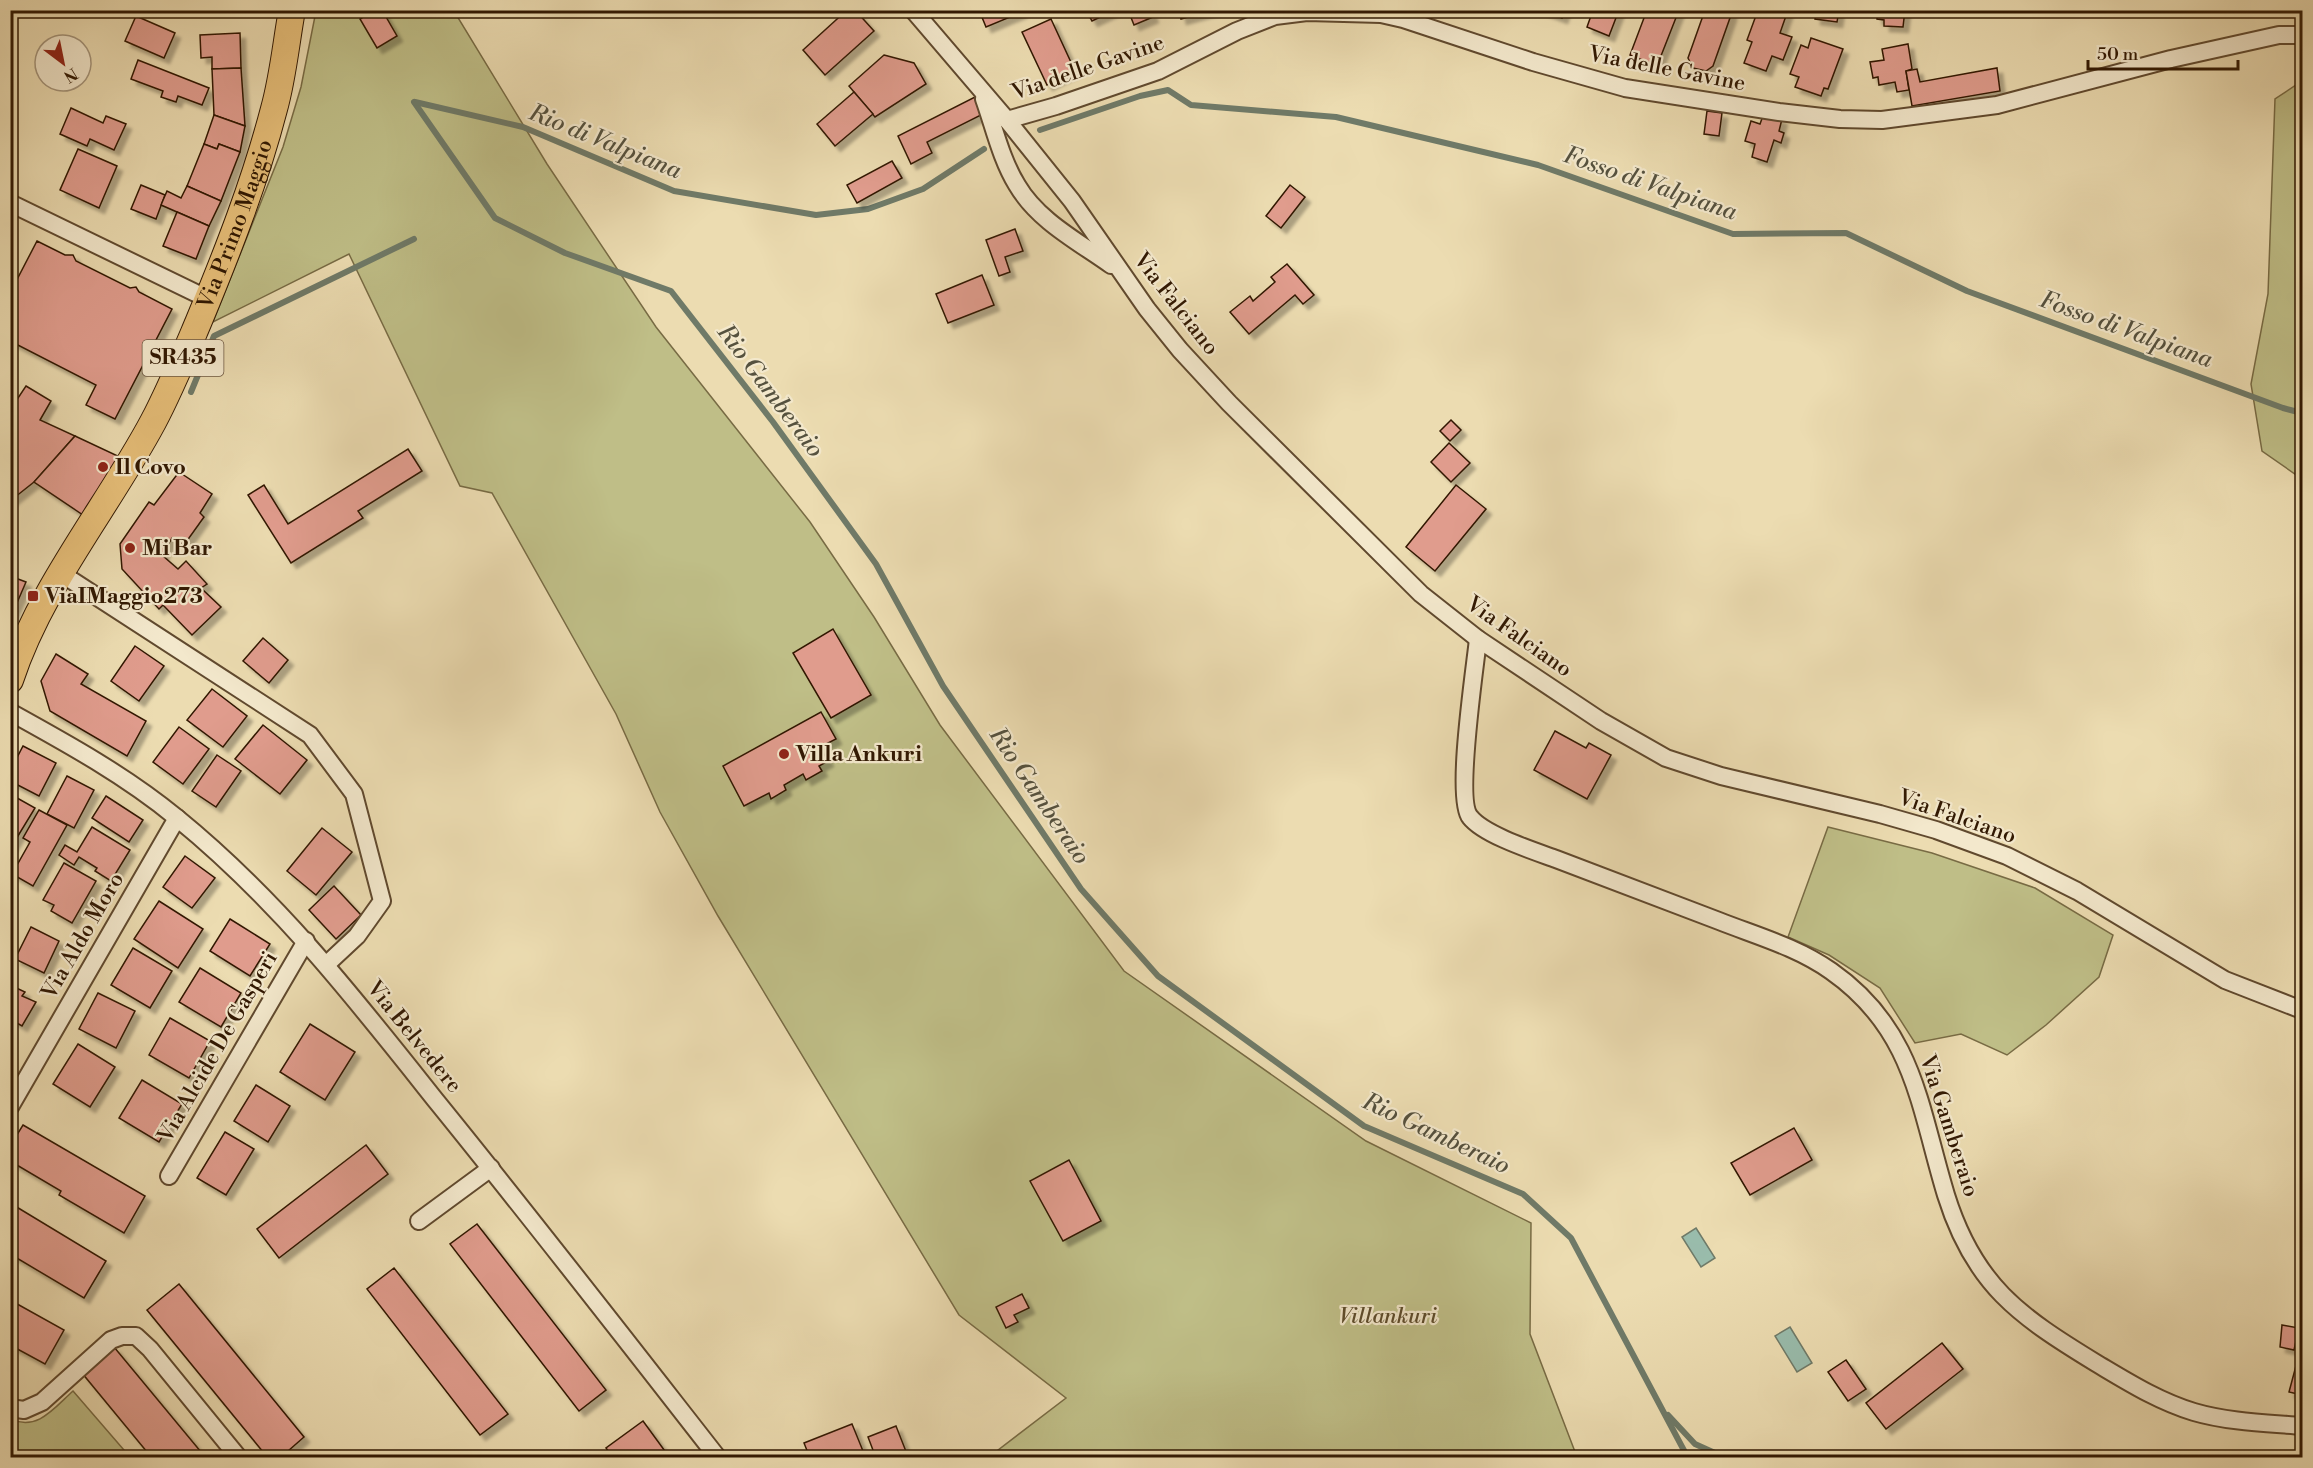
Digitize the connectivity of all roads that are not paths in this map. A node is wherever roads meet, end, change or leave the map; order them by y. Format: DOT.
graph roads {
  1 [pos="292,10"];
  2 [pos="913,10"];
  3 [pos="1381,12"];
  4 [pos="2302,35"];
  5 [pos="981,91"];
  6 [pos="1007,120"];
  7 [pos="10,203"];
  8 [pos="1120,271"];
  9 [pos="208,299"];
  10 [pos="62,574"];
  11 [pos="1478,639"];
  12 [pos="10,680"];
  13 [pos="10,712"];
  14 [pos="177,818"];
  15 [pos="306,941"];
  16 [pos="327,964"];
  17 [pos="2302,1010"];
  18 [pos="10,1107"];
  19 [pos="491,1168"];
  20 [pos="169,1176"];
  21 [pos="419,1221"];
  22 [pos="10,1408"];
  23 [pos="2302,1426"];
  24 [pos="239,1458"];
  25 [pos="718,1458"];
  1 -- 9 [label="main road, Via Primo Maggio / SR435"];
  2 -- 5 [label="street, Via Falciano"];
  3 -- 4 [label="street, Via delle Gavine"];
  3 -- 6 [label="street, Via delle Gavine"];
  5 -- 6 [label="street, Via Falciano"];
  5 -- 8 [label="street"];
  6 -- 8 [label="street, Via Falciano"];
  7 -- 9 [label="street"];
  8 -- 11 [label="street, Via Falciano"];
  9 -- 10 [label="main road, Via Primo Maggio / SR435"];
  10 -- 12 [label="main road, Via Primo Maggio / SR435"];
  10 -- 16 [label="street"];
  11 -- 17 [label="street, Via Falciano"];
  11 -- 23 [label="street, Via Gamberaio"];
  13 -- 14 [label="street, Via Belvedere"];
  14 -- 15 [label="street, Via Belvedere"];
  14 -- 18 [label="street, Via Aldo Moro"];
  15 -- 16 [label="street, Via Belvedere"];
  15 -- 20 [label="street, Via Alcide De Gasperi"];
  16 -- 19 [label="street, Via Belvedere"];
  19 -- 21 [label="street"];
  19 -- 25 [label="street, Via Belvedere"];
  22 -- 24 [label="street"];
}
